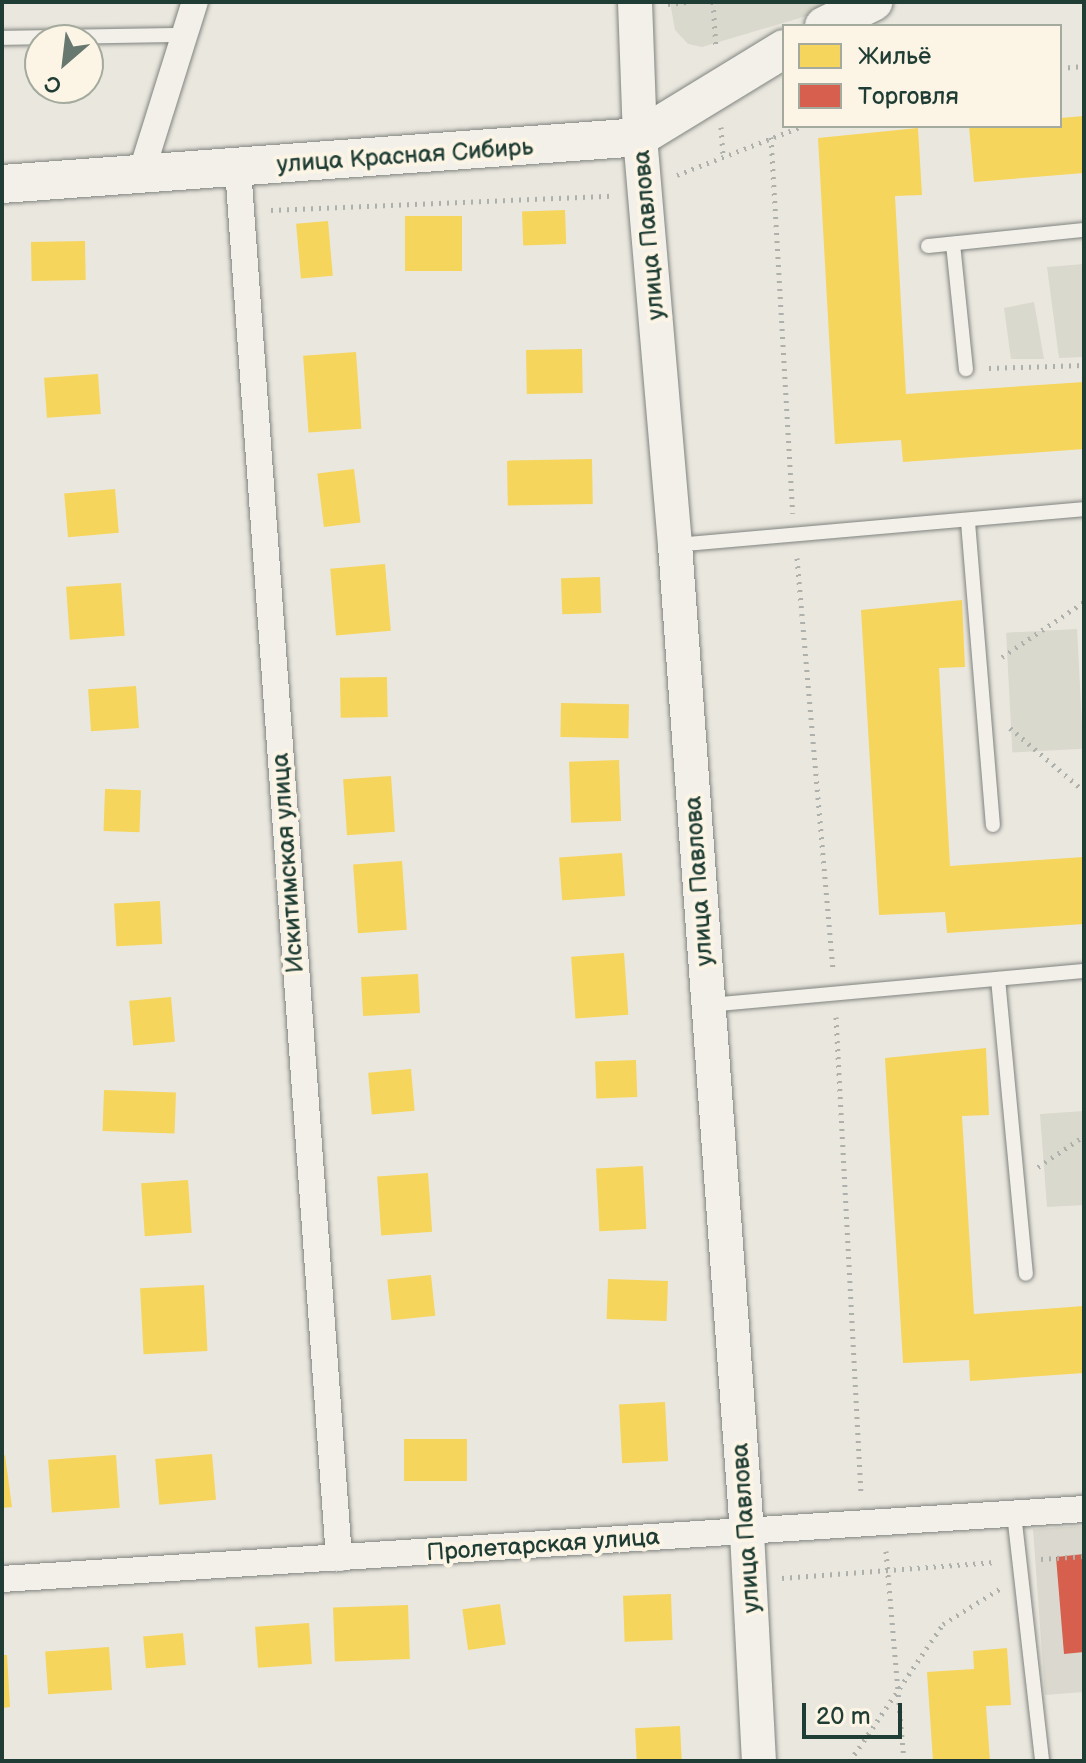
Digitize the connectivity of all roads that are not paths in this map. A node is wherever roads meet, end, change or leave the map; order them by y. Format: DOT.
graph roads {
  1 [pos="195,2"];
  2 [pos="635,2"];
  3 [pos="873,2"];
  4 [pos="828,24"];
  5 [pos="182,35"];
  6 [pos="2,38"];
  7 [pos="782,50"];
  8 [pos="640,137"];
  9 [pos="238,169"];
  10 [pos="140,177"];
  11 [pos="2,184"];
  12 [pos="1084,230"];
  13 [pos="953,244"];
  14 [pos="928,246"];
  15 [pos="966,369"];
  16 [pos="1084,509"];
  17 [pos="968,522"];
  18 [pos="675,545"];
  19 [pos="993,825"];
  20 [pos="1084,971"];
  21 [pos="998,979"];
  22 [pos="708,1005"];
  23 [pos="1026,1274"];
  24 [pos="1084,1509"];
  25 [pos="1014,1514"];
  26 [pos="747,1533"];
  27 [pos="339,1558"];
  28 [pos="2,1579"];
  29 [pos="759,1761"];
  30 [pos="1042,1761"];
  1 -- 5 [label="street"];
  2 -- 8 [label="street, улица Павлова"];
  3 -- 4 [label="main road"];
  5 -- 6 [label="lane"];
  5 -- 10 [label="street"];
  7 -- 8 [label="main road, улица Красная Сибирь"];
  8 -- 9 [label="main road, улица Красная Сибирь"];
  8 -- 18 [label="street, улица Павлова"];
  9 -- 10 [label="main road, улица Красная Сибирь"];
  9 -- 27 [label="street, Искитимская улица"];
  10 -- 11 [label="main road, улица Красная Сибирь"];
  12 -- 13 [label="lane"];
  13 -- 14 [label="lane"];
  13 -- 15 [label="lane"];
  16 -- 17 [label="lane"];
  17 -- 18 [label="lane"];
  17 -- 19 [label="lane"];
  18 -- 22 [label="street, улица Павлова"];
  20 -- 21 [label="lane"];
  21 -- 22 [label="lane"];
  21 -- 23 [label="lane"];
  22 -- 26 [label="street, улица Павлова"];
  24 -- 25 [label="street, Пролетарская улица"];
  25 -- 26 [label="street, Пролетарская улица"];
  25 -- 30 [label="lane"];
  26 -- 27 [label="street, Пролетарская улица"];
  26 -- 29 [label="street, улица Павлова"];
  27 -- 28 [label="street, Пролетарская улица"];
}
